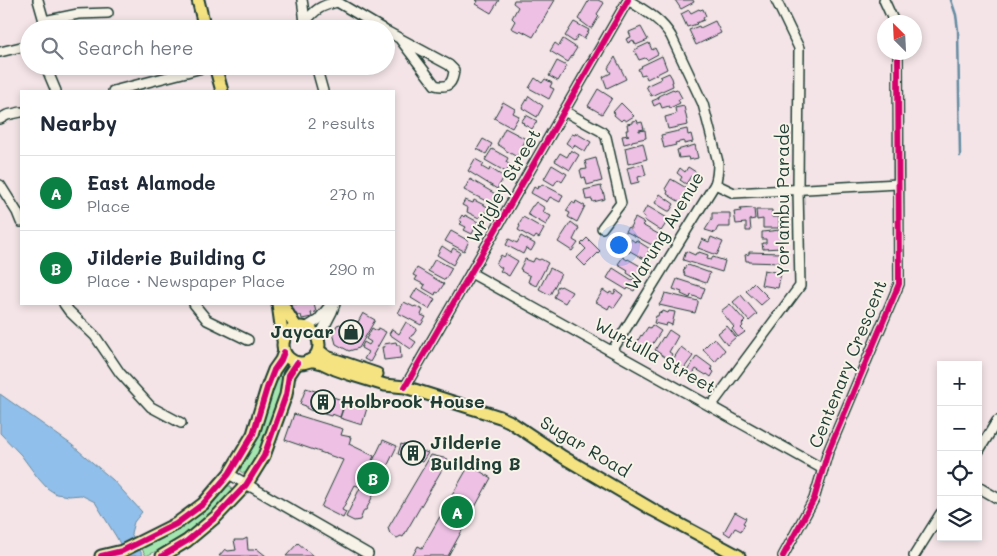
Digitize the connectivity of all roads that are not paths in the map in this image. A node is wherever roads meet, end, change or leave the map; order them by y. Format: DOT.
graph roads {
  1 [pos="38,0"];
  2 [pos="198,0"];
  3 [pos="296,0"];
  4 [pos="302,0"];
  5 [pos="628,0"];
  6 [pos="776,0"];
  7 [pos="884,0"];
  8 [pos="335,1"];
  9 [pos="108,13"];
  10 [pos="891,15"];
  11 [pos="42,20"];
  12 [pos="59,20"];
  13 [pos="203,20"];
  14 [pos="304,20"];
  15 [pos="305,20"];
  16 [pos="307,20"];
  17 [pos="368,20"];
  18 [pos="395,36"];
  19 [pos="400,39"];
  20 [pos="20,47"];
  21 [pos="0,52"];
  22 [pos="898,60"];
  23 [pos="49,75"];
  24 [pos="175,75"];
  25 [pos="218,75"];
  26 [pos="319,75"];
  27 [pos="56,90"];
  28 [pos="117,90"];
  29 [pos="222,90"];
  30 [pos="323,90"];
  31 [pos="20,112"];
  32 [pos="564,112"];
  33 [pos="0,119"];
  34 [pos="715,184"];
  35 [pos="898,184"];
  36 [pos="0,185"];
  37 [pos="798,190"];
  38 [pos="20,220"];
  39 [pos="602,228"];
  40 [pos="471,273"];
  41 [pos="65,305"];
  42 [pos="195,305"];
  43 [pos="278,305"];
  44 [pos="283,305"];
  45 [pos="330,305"];
  46 [pos="335,305"];
  47 [pos="301,327"];
  48 [pos="248,340"];
  49 [pos="284,340"];
  50 [pos="319,342"];
  51 [pos="612,351"];
  52 [pos="284,352"];
  53 [pos="303,362"];
  54 [pos="405,387"];
  55 [pos="711,406"];
  56 [pos="997,420"];
  57 [pos="181,423"];
  58 [pos="979,451"];
  59 [pos="823,469"];
  60 [pos="229,474"];
  61 [pos="246,485"];
  62 [pos="982,490"];
  63 [pos="997,498"];
  64 [pos="937,520"];
  65 [pos="368,554"];
  66 [pos="101,556"];
  67 [pos="162,556"];
  68 [pos="739,556"];
  69 [pos="783,556"];
  70 [pos="914,556"];
  1 -- 11 [label="street"];
  2 -- 13 [label="main road"];
  3 -- 14 [label="street"];
  4 -- 15 [label="street"];
  5 -- 32 [label="street, Wrigley Street"];
  5 -- 34 [label="street, Warung Avenue"];
  6 -- 37 [label="street, Yorlambu Parade"];
  7 -- 10 [label="street"];
  8 -- 16 [label="street"];
  8 -- 17 [label="street"];
  9 -- 12 [label="street"];
  18 -- 19 [label="street"];
  19 -- 19 [label="street"];
  20 -- 21 [label="street"];
  22 -- 35 [label="street, Centenary Crescent"];
  23 -- 27 [label="street"];
  24 -- 28 [label="street"];
  25 -- 29 [label="main road"];
  26 -- 30 [label="street"];
  31 -- 33 [label="street"];
  32 -- 39 [label="street"];
  32 -- 40 [label="street, Wrigley Street"];
  34 -- 37 [label="street"];
  34 -- 51 [label="street, Warung Avenue"];
  35 -- 37 [label="street"];
  35 -- 59 [label="street, Centenary Crescent"];
  36 -- 38 [label="street"];
  37 -- 55 [label="street, Yorlambu Parade"];
  40 -- 51 [label="street, Wurtulla Street"];
  40 -- 54 [label="street, Wrigley Street"];
  41 -- 57 [label="street"];
  42 -- 48 [label="street"];
  43 -- 49 [label="main road"];
  44 -- 47 [label="main road"];
  45 -- 47 [label="street"];
  46 -- 50 [label="street"];
  47 -- 49 [label="main road"];
  47 -- 50 [label="main road"];
  49 -- 52 [label="main road"];
  50 -- 53 [label="main road"];
  50 -- 54 [label="main road"];
  51 -- 55 [label="street, Wurtulla Street"];
  52 -- 53 [label="main road"];
  52 -- 60 [label="main road"];
  53 -- 54 [label="main road"];
  53 -- 61 [label="main road"];
  54 -- 68 [label="main road, Sugar Road"];
  55 -- 59 [label="street, Wurtulla Street"];
  56 -- 58 [label="street"];
  59 -- 69 [label="street, Centenary Crescent"];
  60 -- 61 [label="street"];
  60 -- 66 [label="main road"];
  61 -- 65 [label="street"];
  61 -- 67 [label="main road"];
  62 -- 63 [label="street"];
  64 -- 70 [label="street"];
}
